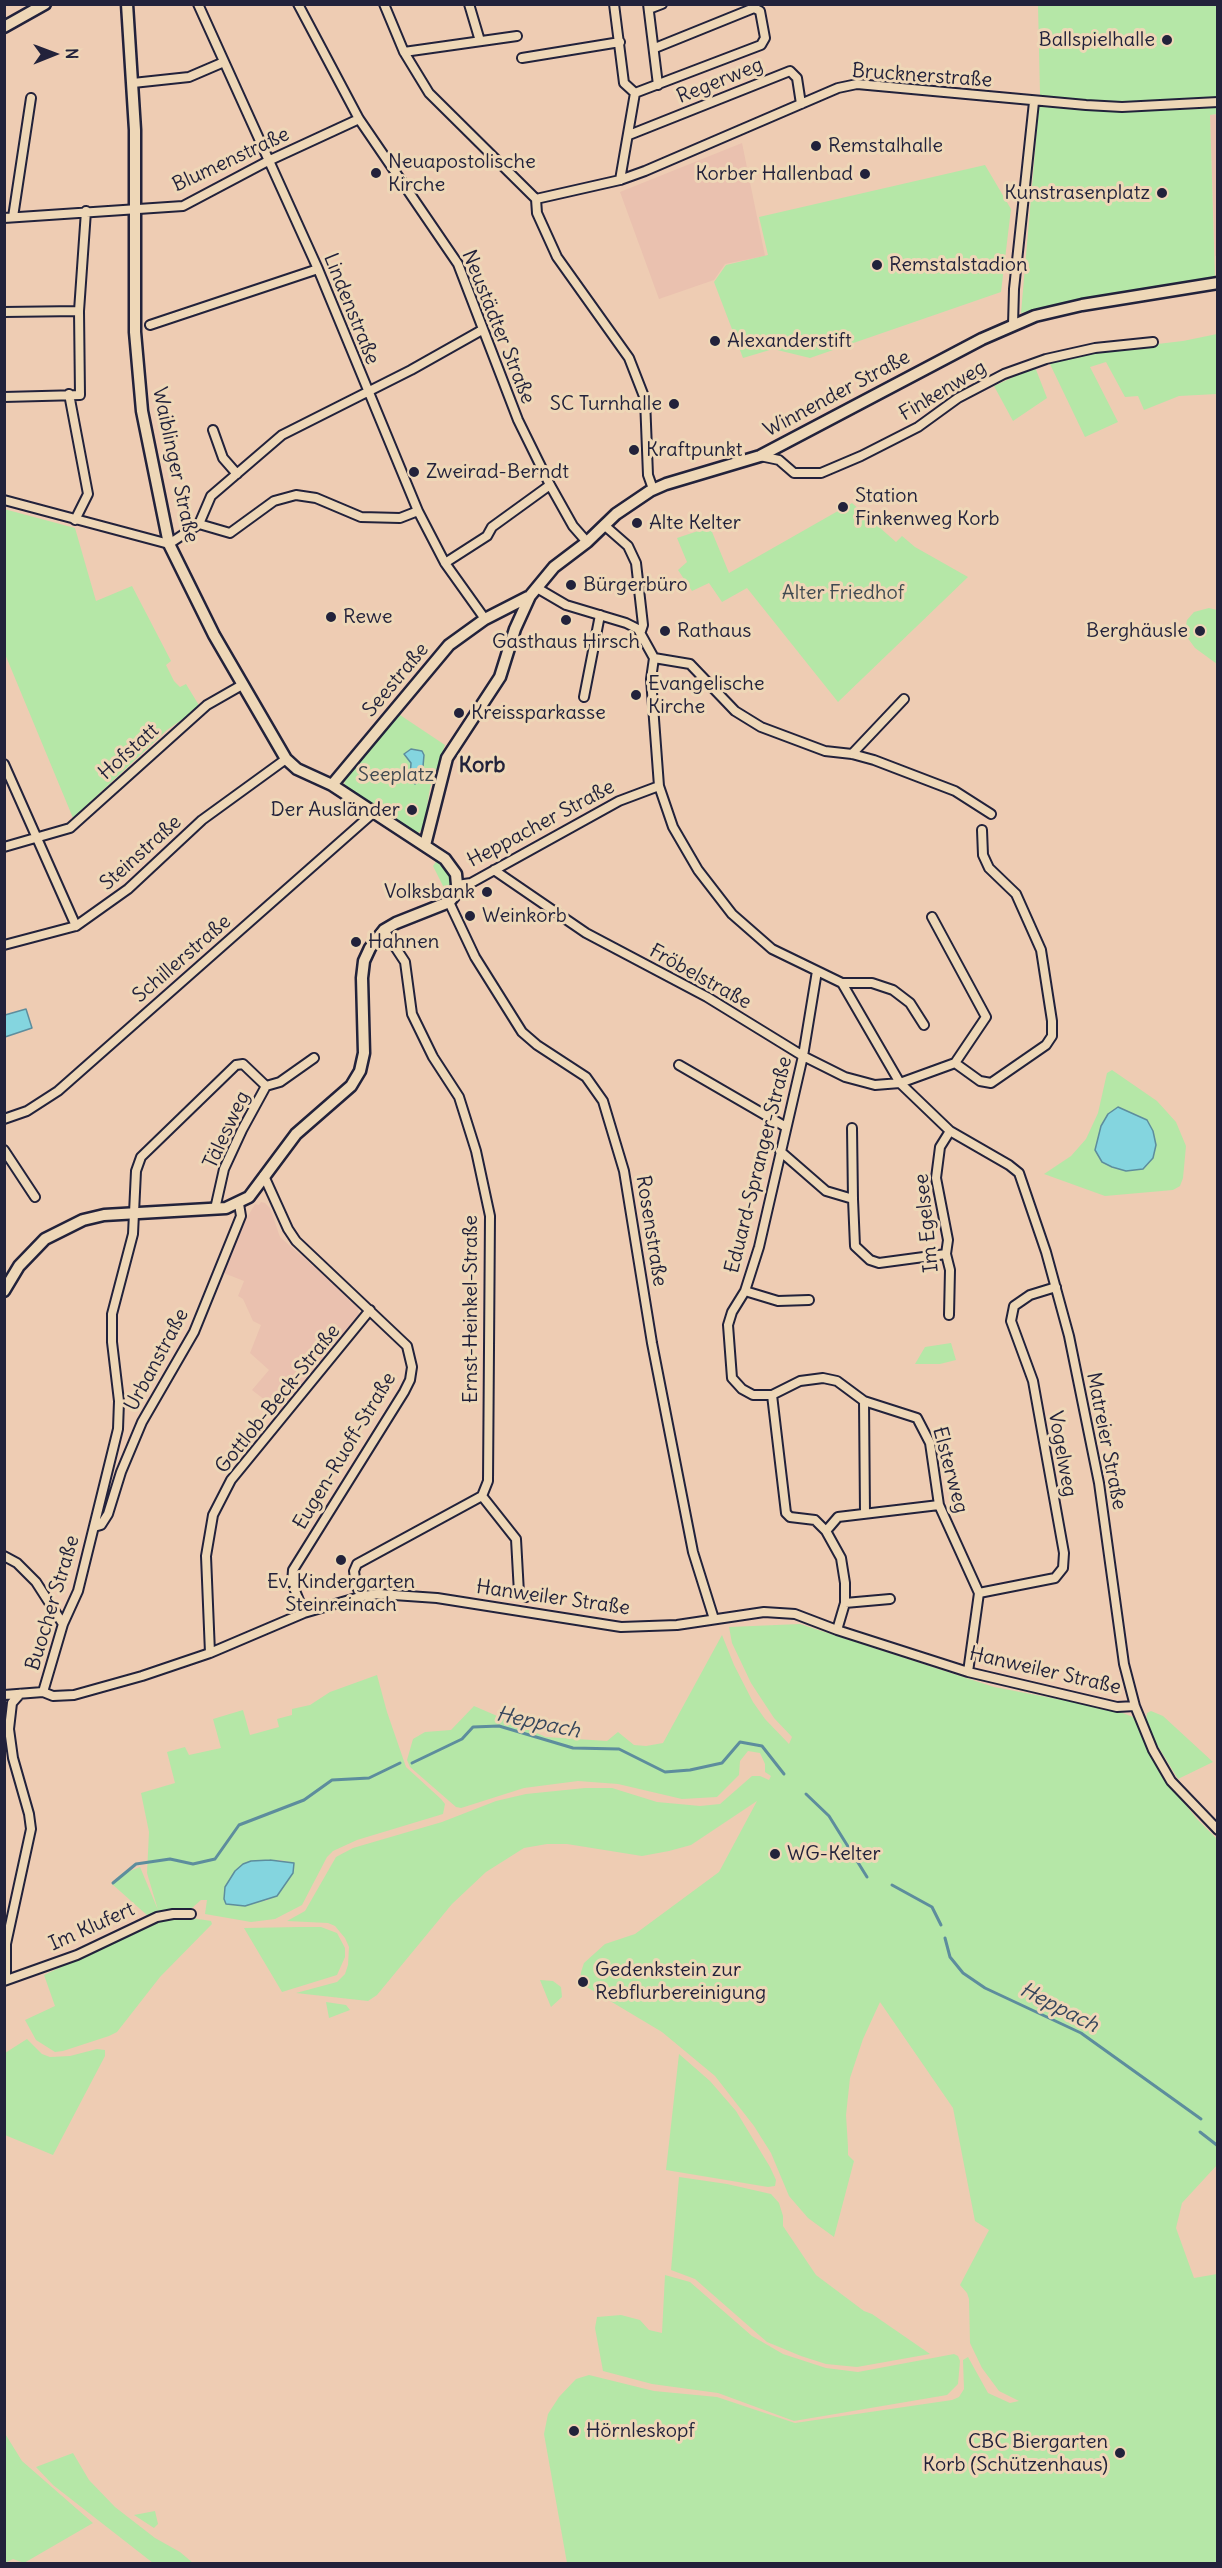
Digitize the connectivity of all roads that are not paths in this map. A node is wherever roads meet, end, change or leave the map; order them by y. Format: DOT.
graph roads {
  1 [pos="45,4"];
  2 [pos="127,4"];
  3 [pos="198,4"];
  4 [pos="298,4"];
  5 [pos="384,4"];
  6 [pos="469,4"];
  7 [pos="614,4"];
  8 [pos="662,4"];
  9 [pos="649,7"];
  10 [pos="4,27"];
  11 [pos="517,36"];
  12 [pos="480,41"];
  13 [pos="620,42"];
  14 [pos="655,48"];
  15 [pos="404,52"];
  16 [pos="522,58"];
  17 [pos="224,62"];
  18 [pos="133,83"];
  19 [pos="658,85"];
  20 [pos="635,93"];
  21 [pos="31,98"];
  22 [pos="1034,102"];
  23 [pos="1218,102"];
  24 [pos="801,104"];
  25 [pos="358,119"];
  26 [pos="629,135"];
  27 [pos="268,161"];
  28 [pos="620,180"];
  29 [pos="536,199"];
  30 [pos="134,209"];
  31 [pos="86,211"];
  32 [pos="9,218"];
  33 [pos="318,268"];
  34 [pos="1218,283"];
  35 [pos="79,311"];
  36 [pos="4,312"];
  37 [pos="150,325"];
  38 [pos="1013,325"];
  39 [pos="482,330"];
  40 [pos="1153,342"];
  41 [pos="367,390"];
  42 [pos="69,394"];
  43 [pos="4,397"];
  44 [pos="213,430"];
  45 [pos="760,456"];
  46 [pos="237,474"];
  47 [pos="550,485"];
  48 [pos="653,489"];
  49 [pos="4,500"];
  50 [pos="418,511"];
  51 [pos="75,520"];
  52 [pos="199,524"];
  53 [pos="604,525"];
  54 [pos="586,542"];
  55 [pos="169,544"];
  56 [pos="445,563"];
  57 [pos="533,592"];
  58 [pos="500,613"];
  59 [pos="600,615"];
  60 [pos="485,619"];
  61 [pos="515,628"];
  62 [pos="641,631"];
  63 [pos="654,658"];
  64 [pos="242,685"];
  65 [pos="584,698"];
  66 [pos="904,699"];
  67 [pos="852,754"];
  68 [pos="286,759"];
  69 [pos="4,764"];
  70 [pos="332,785"];
  71 [pos="659,786"];
  72 [pos="373,813"];
  73 [pos="991,814"];
  74 [pos="982,830"];
  75 [pos="37,839"];
  76 [pos="424,845"];
  77 [pos="4,847"];
  78 [pos="494,870"];
  79 [pos="457,885"];
  80 [pos="448,902"];
  81 [pos="932,917"];
  82 [pos="76,926"];
  83 [pos="384,930"];
  84 [pos="4,945"];
  85 [pos="817,971"];
  86 [pos="842,983"];
  87 [pos="924,1025"];
  88 [pos="803,1056"];
  89 [pos="314,1058"];
  90 [pos="955,1063"];
  91 [pos="679,1065"];
  92 [pos="900,1083"];
  93 [pos="266,1086"];
  94 [pos="4,1119"];
  95 [pos="786,1127"];
  96 [pos="852,1128"];
  97 [pos="950,1131"];
  98 [pos="4,1150"];
  99 [pos="780,1151"];
  100 [pos="264,1176"];
  101 [pos="35,1197"];
  102 [pos="853,1199"];
  103 [pos="239,1204"];
  104 [pos="215,1209"];
  105 [pos="135,1213"];
  106 [pos="946,1254"];
  107 [pos="1056,1287"];
  108 [pos="4,1291"];
  109 [pos="745,1291"];
  110 [pos="809,1300"];
  111 [pos="370,1310"];
  112 [pos="949,1315"];
  113 [pos="772,1395"];
  114 [pos="864,1401"];
  115 [pos="482,1496"];
  116 [pos="939,1505"];
  117 [pos="865,1513"];
  118 [pos="94,1527"];
  119 [pos="826,1531"];
  120 [pos="4,1556"];
  121 [pos="979,1593"];
  122 [pos="363,1596"];
  123 [pos="526,1597"];
  124 [pos="890,1599"];
  125 [pos="845,1603"];
  126 [pos="304,1613"];
  127 [pos="714,1619"];
  128 [pos="63,1624"];
  129 [pos="837,1630"];
  130 [pos="210,1653"];
  131 [pos="968,1672"];
  132 [pos="43,1692"];
  133 [pos="20,1694"];
  134 [pos="4,1695"];
  135 [pos="1135,1706"];
  136 [pos="8,1747"];
  137 [pos="1218,1830"];
  138 [pos="191,1914"];
  139 [pos="5,1980"];
  1 -- 10 [label="street"];
  2 -- 18 [label="street, Waiblinger Straße"];
  3 -- 17 [label="street, Lindenstraße"];
  4 -- 25 [label="street, Neustädter Straße"];
  5 -- 15 [label="street"];
  6 -- 12 [label="street"];
  7 -- 13 [label="street"];
  8 -- 9 [label="street"];
  9 -- 14 [label="street"];
  11 -- 12 [label="street"];
  12 -- 15 [label="street"];
  13 -- 16 [label="street"];
  13 -- 20 [label="street"];
  14 -- 19 [label="street"];
  14 -- 19 [label="street"];
  15 -- 29 [label="street"];
  17 -- 18 [label="street"];
  17 -- 27 [label="street, Lindenstraße"];
  18 -- 30 [label="street, Waiblinger Straße"];
  19 -- 20 [label="street"];
  20 -- 26 [label="street"];
  21 -- 32 [label="street"];
  22 -- 23 [label="street, Brucknerstraße"];
  22 -- 24 [label="street, Brucknerstraße"];
  22 -- 38 [label="street"];
  24 -- 26 [label="street, Regerweg"];
  24 -- 28 [label="street, Brucknerstraße"];
  25 -- 27 [label="street, Blumenstraße"];
  25 -- 39 [label="street, Neustädter Straße"];
  26 -- 28 [label="street"];
  27 -- 30 [label="street, Blumenstraße"];
  27 -- 33 [label="street, Lindenstraße"];
  28 -- 29 [label="street, Brucknerstraße"];
  29 -- 48 [label="street"];
  30 -- 31 [label="street, Blumenstraße"];
  30 -- 55 [label="street, Waiblinger Straße"];
  31 -- 32 [label="street, Blumenstraße"];
  31 -- 35 [label="street"];
  33 -- 37 [label="street"];
  33 -- 41 [label="street, Lindenstraße"];
  34 -- 38 [label="street, Winnender Straße"];
  35 -- 36 [label="street"];
  35 -- 42 [label="street"];
  38 -- 45 [label="street, Winnender Straße"];
  39 -- 41 [label="street"];
  39 -- 47 [label="street, Neustädter Straße"];
  40 -- 45 [label="street, Finkenweg"];
  41 -- 46 [label="street"];
  41 -- 50 [label="street, Lindenstraße"];
  42 -- 43 [label="street"];
  42 -- 51 [label="street"];
  44 -- 46 [label="street"];
  45 -- 48 [label="street, Winnender Straße"];
  46 -- 52 [label="street"];
  47 -- 54 [label="street, Neustädter Straße"];
  47 -- 56 [label="street"];
  48 -- 53 [label="street, Winnender Straße"];
  49 -- 51 [label="street"];
  50 -- 52 [label="street"];
  50 -- 56 [label="street, Lindenstraße"];
  51 -- 55 [label="street"];
  52 -- 55 [label="street"];
  53 -- 54 [label="street, Winnender Straße"];
  53 -- 62 [label="street"];
  54 -- 57 [label="street, Winnender Straße"];
  55 -- 64 [label="street, Waiblinger Straße"];
  56 -- 60 [label="street, Lindenstraße"];
  57 -- 58 [label="street, Seestraße"];
  57 -- 59 [label="street"];
  57 -- 61 [label="street, Winnender Straße"];
  58 -- 60 [label="street, Seestraße"];
  58 -- 61 [label="street"];
  59 -- 62 [label="street"];
  59 -- 65 [label="street"];
  60 -- 70 [label="street, Seestraße"];
  61 -- 76 [label="street, Winnender Straße"];
  62 -- 63 [label="street"];
  63 -- 67 [label="street"];
  63 -- 71 [label="street"];
  64 -- 68 [label="street, Waiblinger Straße"];
  64 -- 75 [label="street, Hofstatt"];
  66 -- 67 [label="street"];
  67 -- 73 [label="street"];
  68 -- 70 [label="street, Waiblinger Straße"];
  68 -- 82 [label="street, Steinstraße"];
  69 -- 75 [label="street"];
  70 -- 72 [label="street, Waiblinger Straße"];
  71 -- 78 [label="street, Heppacher Straße"];
  71 -- 85 [label="street"];
  72 -- 76 [label="street, Waiblinger Straße"];
  72 -- 94 [label="street, Schillerstraße"];
  74 -- 90 [label="street"];
  75 -- 77 [label="street, Hofstatt"];
  75 -- 82 [label="street"];
  76 -- 79 [label="street, Waiblinger Straße"];
  78 -- 79 [label="street, Heppacher Straße"];
  78 -- 88 [label="street, Fröbelstraße"];
  79 -- 80 [label="street, Heppacher Straße"];
  80 -- 83 [label="street"];
  80 -- 127 [label="street, Rosenstraße"];
  81 -- 90 [label="street"];
  82 -- 84 [label="street, Steinstraße"];
  83 -- 100 [label="street"];
  83 -- 115 [label="street, Ernst-Heinkel-Straße"];
  85 -- 86 [label="street"];
  85 -- 88 [label="street, Eduard-Spranger-Straße"];
  86 -- 87 [label="street"];
  86 -- 92 [label="street"];
  88 -- 92 [label="street, Fröbelstraße"];
  88 -- 95 [label="street, Eduard-Spranger-Straße"];
  89 -- 93 [label="street, Tälesweg"];
  90 -- 92 [label="street, Fröbelstraße"];
  91 -- 95 [label="street"];
  92 -- 97 [label="street"];
  93 -- 104 [label="street, Tälesweg"];
  93 -- 105 [label="street, Buocher Straße"];
  95 -- 99 [label="street, Eduard-Spranger-Straße"];
  96 -- 102 [label="street"];
  97 -- 106 [label="street, Im Egelsee"];
  97 -- 107 [label="street, Matreier Straße"];
  98 -- 101 [label="street"];
  99 -- 102 [label="street"];
  99 -- 109 [label="street, Eduard-Spranger-Straße"];
  100 -- 103 [label="street"];
  100 -- 111 [label="street, Eugen-Ruoff-Straße"];
  102 -- 106 [label="street"];
  103 -- 104 [label="street"];
  103 -- 118 [label="street, Urbanstraße"];
  104 -- 105 [label="street"];
  105 -- 108 [label="street"];
  105 -- 118 [label="street, Buocher Straße"];
  106 -- 112 [label="street, Im Egelsee"];
  107 -- 121 [label="street, Vogelweg"];
  107 -- 135 [label="street, Matreier Straße"];
  109 -- 110 [label="street"];
  109 -- 113 [label="street, Eduard-Spranger-Straße"];
  111 -- 126 [label="street, Eugen-Ruoff-Straße"];
  111 -- 130 [label="street, Gottlob-Beck-Straße"];
  113 -- 114 [label="street, Elsterweg"];
  113 -- 119 [label="street"];
  114 -- 116 [label="street, Elsterweg"];
  114 -- 117 [label="street"];
  115 -- 122 [label="street"];
  115 -- 123 [label="street"];
  116 -- 117 [label="street"];
  116 -- 121 [label="street, Elsterweg"];
  117 -- 119 [label="street"];
  118 -- 128 [label="street, Buocher Straße"];
  119 -- 125 [label="street"];
  120 -- 128 [label="street"];
  121 -- 131 [label="street"];
  122 -- 126 [label="street, Hanweiler Straße"];
  122 -- 127 [label="street, Hanweiler Straße"];
  124 -- 125 [label="street"];
  125 -- 129 [label="street"];
  126 -- 130 [label="street, Hanweiler Straße"];
  127 -- 129 [label="street, Hanweiler Straße"];
  128 -- 132 [label="street, Buocher Straße"];
  129 -- 131 [label="street, Hanweiler Straße"];
  130 -- 132 [label="street, Hanweiler Straße"];
  131 -- 135 [label="street, Hanweiler Straße"];
  132 -- 133 [label="street, Buocher Straße"];
  133 -- 134 [label="street"];
  133 -- 136 [label="street, Buocher Straße"];
  135 -- 137 [label="street, Matreier Straße"];
  136 -- 139 [label="street, Buocher Straße"];
  138 -- 139 [label="street, Im Klufert"];
}
